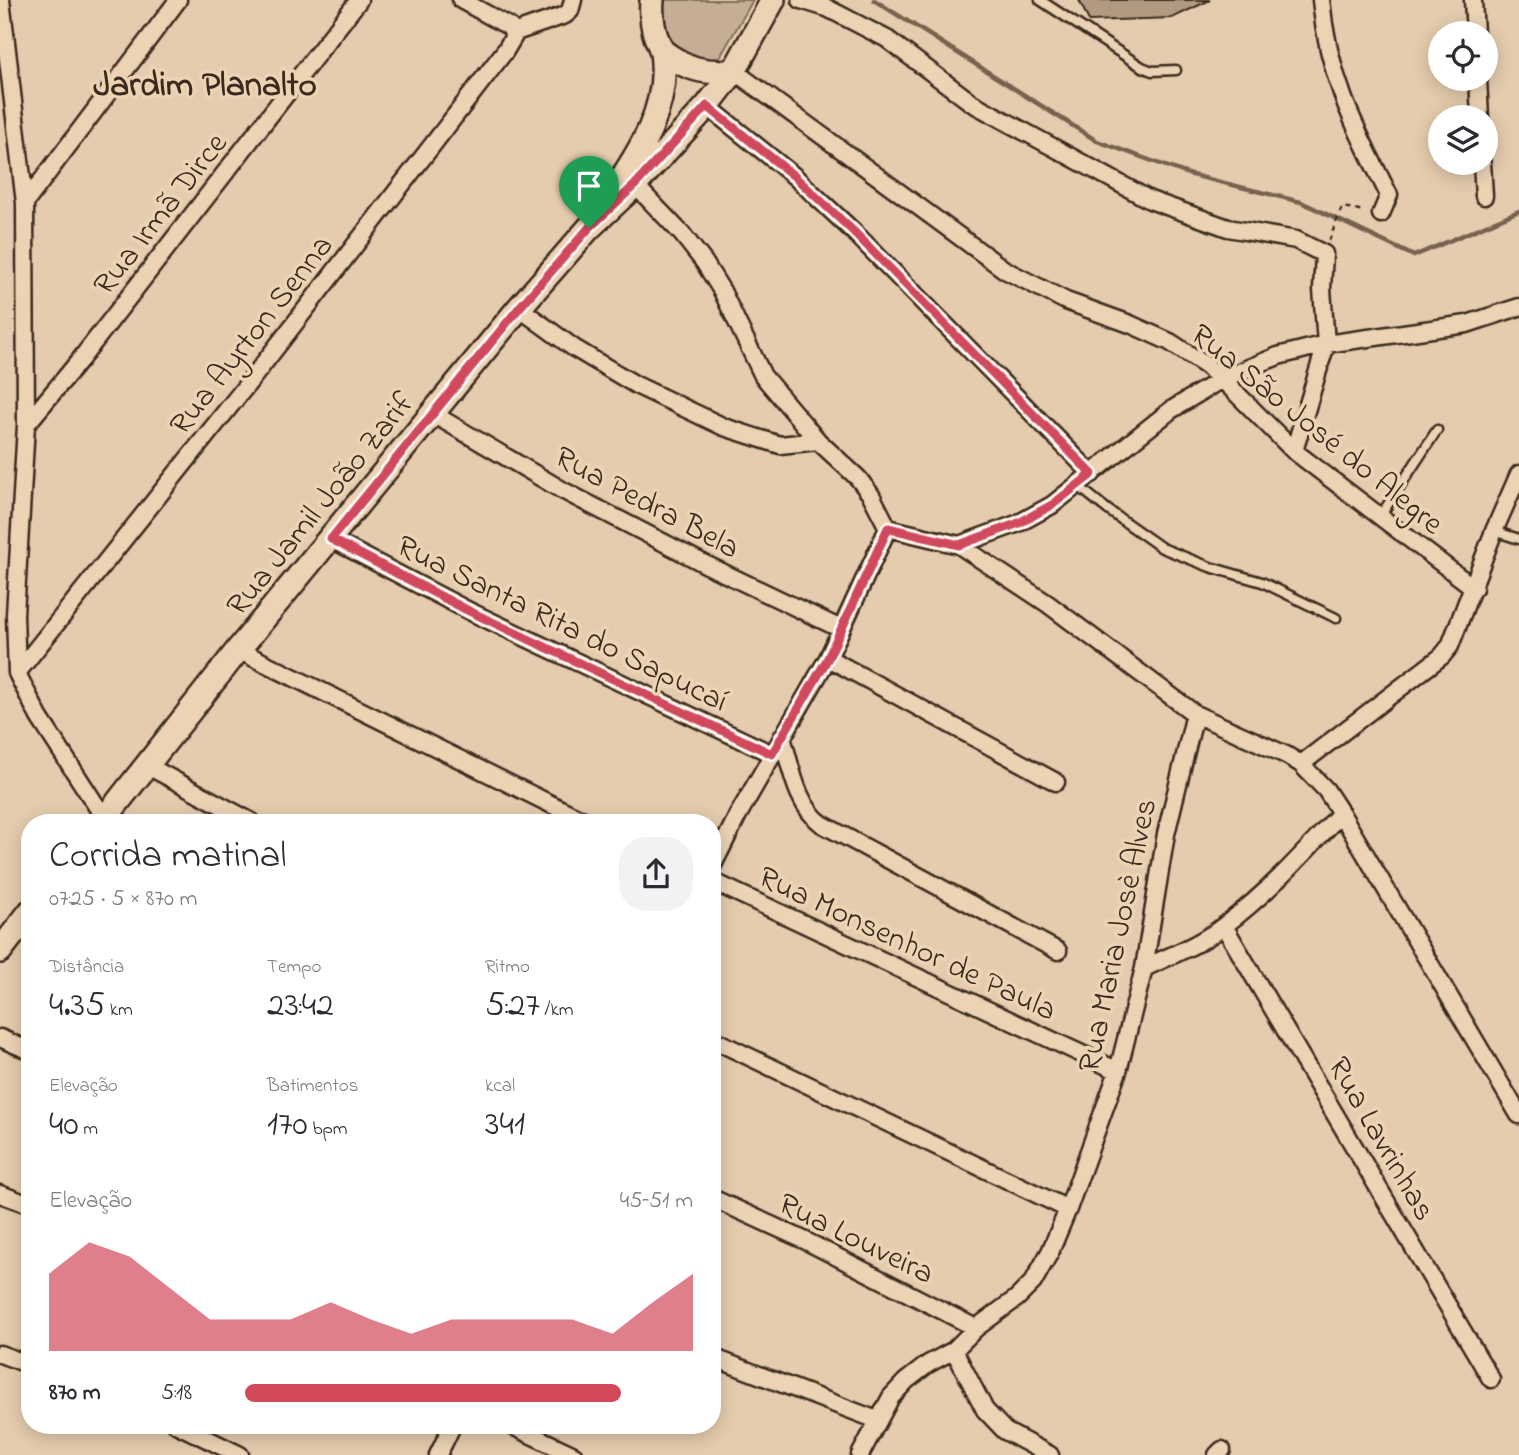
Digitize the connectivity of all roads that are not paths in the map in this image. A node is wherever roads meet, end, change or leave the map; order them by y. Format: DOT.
graph roads {
  1 [pos="1,0"];
  2 [pos="178,0"];
  3 [pos="359,0"];
  4 [pos="461,0"];
  5 [pos="573,0"];
  6 [pos="773,0"];
  7 [pos="801,0"];
  8 [pos="1040,0"];
  9 [pos="1321,0"];
  10 [pos="1473,0"];
  11 [pos="646,5"];
  12 [pos="1474,21"];
  13 [pos="510,29"];
  14 [pos="662,51"];
  15 [pos="1176,70"];
  16 [pos="734,71"];
  17 [pos="707,106"];
  18 [pos="1483,175"];
  19 [pos="635,185"];
  20 [pos="1484,195"];
  21 [pos="25,203"];
  22 [pos="1381,214"];
  23 [pos="589,228"];
  24 [pos="519,308"];
  25 [pos="1515,312"];
  26 [pos="1326,344"];
  27 [pos="1222,379"];
  28 [pos="433,414"];
  29 [pos="26,425"];
  30 [pos="1437,430"];
  31 [pos="818,441"];
  32 [pos="1294,451"];
  33 [pos="1092,474"];
  34 [pos="1519,474"];
  35 [pos="1077,485"];
  36 [pos="1379,518"];
  37 [pos="888,528"];
  38 [pos="1494,531"];
  39 [pos="331,539"];
  40 [pos="1519,539"];
  41 [pos="959,545"];
  42 [pos="1474,588"];
  43 [pos="1336,618"];
  44 [pos="841,629"];
  45 [pos="238,650"];
  46 [pos="828,658"];
  47 [pos="17,673"];
  48 [pos="1195,714"];
  49 [pos="782,737"];
  50 [pos="772,754"];
  51 [pos="1301,764"];
  52 [pos="146,765"];
  53 [pos="1056,782"];
  54 [pos="1341,813"];
  55 [pos="100,814"];
  56 [pos="109,814"];
  57 [pos="237,814"];
  58 [pos="571,814"];
  59 [pos="721,849"];
  60 [pos="721,885"];
  61 [pos="21,924"];
  62 [pos="1224,926"];
  63 [pos="0,951"];
  64 [pos="1058,951"];
  65 [pos="1144,968"];
  66 [pos="0,1038"];
  67 [pos="721,1042"];
  68 [pos="21,1047"];
  69 [pos="1118,1072"];
  70 [pos="1519,1115"];
  71 [pos="0,1194"];
  72 [pos="21,1202"];
  73 [pos="721,1202"];
  74 [pos="1068,1209"];
  75 [pos="976,1328"];
  76 [pos="954,1349"];
  77 [pos="0,1354"];
  78 [pos="721,1360"];
  79 [pos="21,1362"];
  80 [pos="1491,1379"];
  81 [pos="877,1420"];
  82 [pos="197,1434"];
  83 [pos="448,1434"];
  84 [pos="529,1434"];
  85 [pos="240,1455"];
  86 [pos="438,1455"];
  87 [pos="574,1455"];
  88 [pos="860,1455"];
  89 [pos="1049,1455"];
  1 -- 21 [label="street"];
  2 -- 21 [label="street"];
  3 -- 29 [label="street, Rua Irmã Dirce"];
  4 -- 13 [label="street"];
  5 -- 13 [label="street"];
  6 -- 16 [label="main road, Rua Jamil João Zarif"];
  7 -- 26 [label="street"];
  8 -- 15 [label="lane"];
  9 -- 22 [label="street"];
  10 -- 12 [label="street"];
  11 -- 14 [label="main road, Rua Jamil João Zarif"];
  13 -- 47 [label="street, Rua Ayrton Senna"];
  14 -- 16 [label="main road"];
  14 -- 23 [label="main road, Rua Jamil João Zarif"];
  16 -- 17 [label="main road, Rua Jamil João Zarif"];
  16 -- 27 [label="street, Rua São José do Alegre"];
  17 -- 19 [label="main road, Rua Jamil João Zarif"];
  17 -- 33 [label="street"];
  18 -- 20 [label="street"];
  19 -- 23 [label="main road, Rua Jamil João Zarif"];
  19 -- 31 [label="street"];
  21 -- 29 [label="street"];
  23 -- 24 [label="main road, Rua Jamil João Zarif"];
  24 -- 28 [label="main road, Rua Jamil João Zarif"];
  24 -- 31 [label="street"];
  25 -- 26 [label="street"];
  26 -- 27 [label="street"];
  26 -- 32 [label="street"];
  27 -- 32 [label="street, Rua São José do Alegre"];
  27 -- 33 [label="street"];
  28 -- 39 [label="main road, Rua Jamil João Zarif"];
  28 -- 44 [label="street, Rua Pedra Bela"];
  29 -- 47 [label="street"];
  30 -- 36 [label="lane"];
  31 -- 37 [label="street"];
  32 -- 36 [label="street, Rua São José do Alegre"];
  33 -- 35 [label="street"];
  34 -- 38 [label="street"];
  35 -- 41 [label="street"];
  35 -- 43 [label="lane"];
  36 -- 42 [label="street, Rua São José do Alegre"];
  37 -- 41 [label="street"];
  37 -- 44 [label="street"];
  38 -- 40 [label="lane"];
  38 -- 42 [label="street"];
  39 -- 45 [label="main road, Rua Jamil João Zarif"];
  39 -- 50 [label="street, Rua Santa Rita do Sapucaí"];
  41 -- 48 [label="street"];
  42 -- 51 [label="street"];
  44 -- 46 [label="street"];
  45 -- 52 [label="main road, Rua Jamil João Zarif"];
  45 -- 58 [label="street"];
  46 -- 49 [label="street"];
  46 -- 53 [label="street"];
  47 -- 55 [label="street"];
  48 -- 51 [label="street"];
  48 -- 65 [label="street, Rua Maria Josè Alves"];
  49 -- 50 [label="street"];
  49 -- 64 [label="street"];
  50 -- 59 [label="street"];
  51 -- 54 [label="street"];
  52 -- 56 [label="main road, Rua Jamil João Zarif"];
  52 -- 57 [label="street"];
  54 -- 62 [label="street"];
  54 -- 70 [label="street"];
  60 -- 69 [label="street, Rua Monsenhor de Paula"];
  61 -- 63 [label="main road"];
  62 -- 65 [label="street"];
  62 -- 80 [label="street, Rua Lavrinhas"];
  65 -- 69 [label="street, Rua Maria Josè Alves"];
  66 -- 68 [label="street"];
  67 -- 74 [label="street"];
  69 -- 74 [label="street, Rua Maria Josè Alves"];
  71 -- 72 [label="street"];
  73 -- 75 [label="street, Rua Louveira"];
  74 -- 75 [label="street, Rua Maria Josè Alves"];
  75 -- 76 [label="street, Rua Maria Josè Alves"];
  76 -- 81 [label="street, Rua Maria Josè Alves"];
  76 -- 89 [label="street"];
  77 -- 79 [label="street"];
  78 -- 81 [label="street"];
  81 -- 88 [label="street, Rua Maria Josè Alves"];
  82 -- 85 [label="street"];
  83 -- 86 [label="street"];
  84 -- 87 [label="street"];
}
